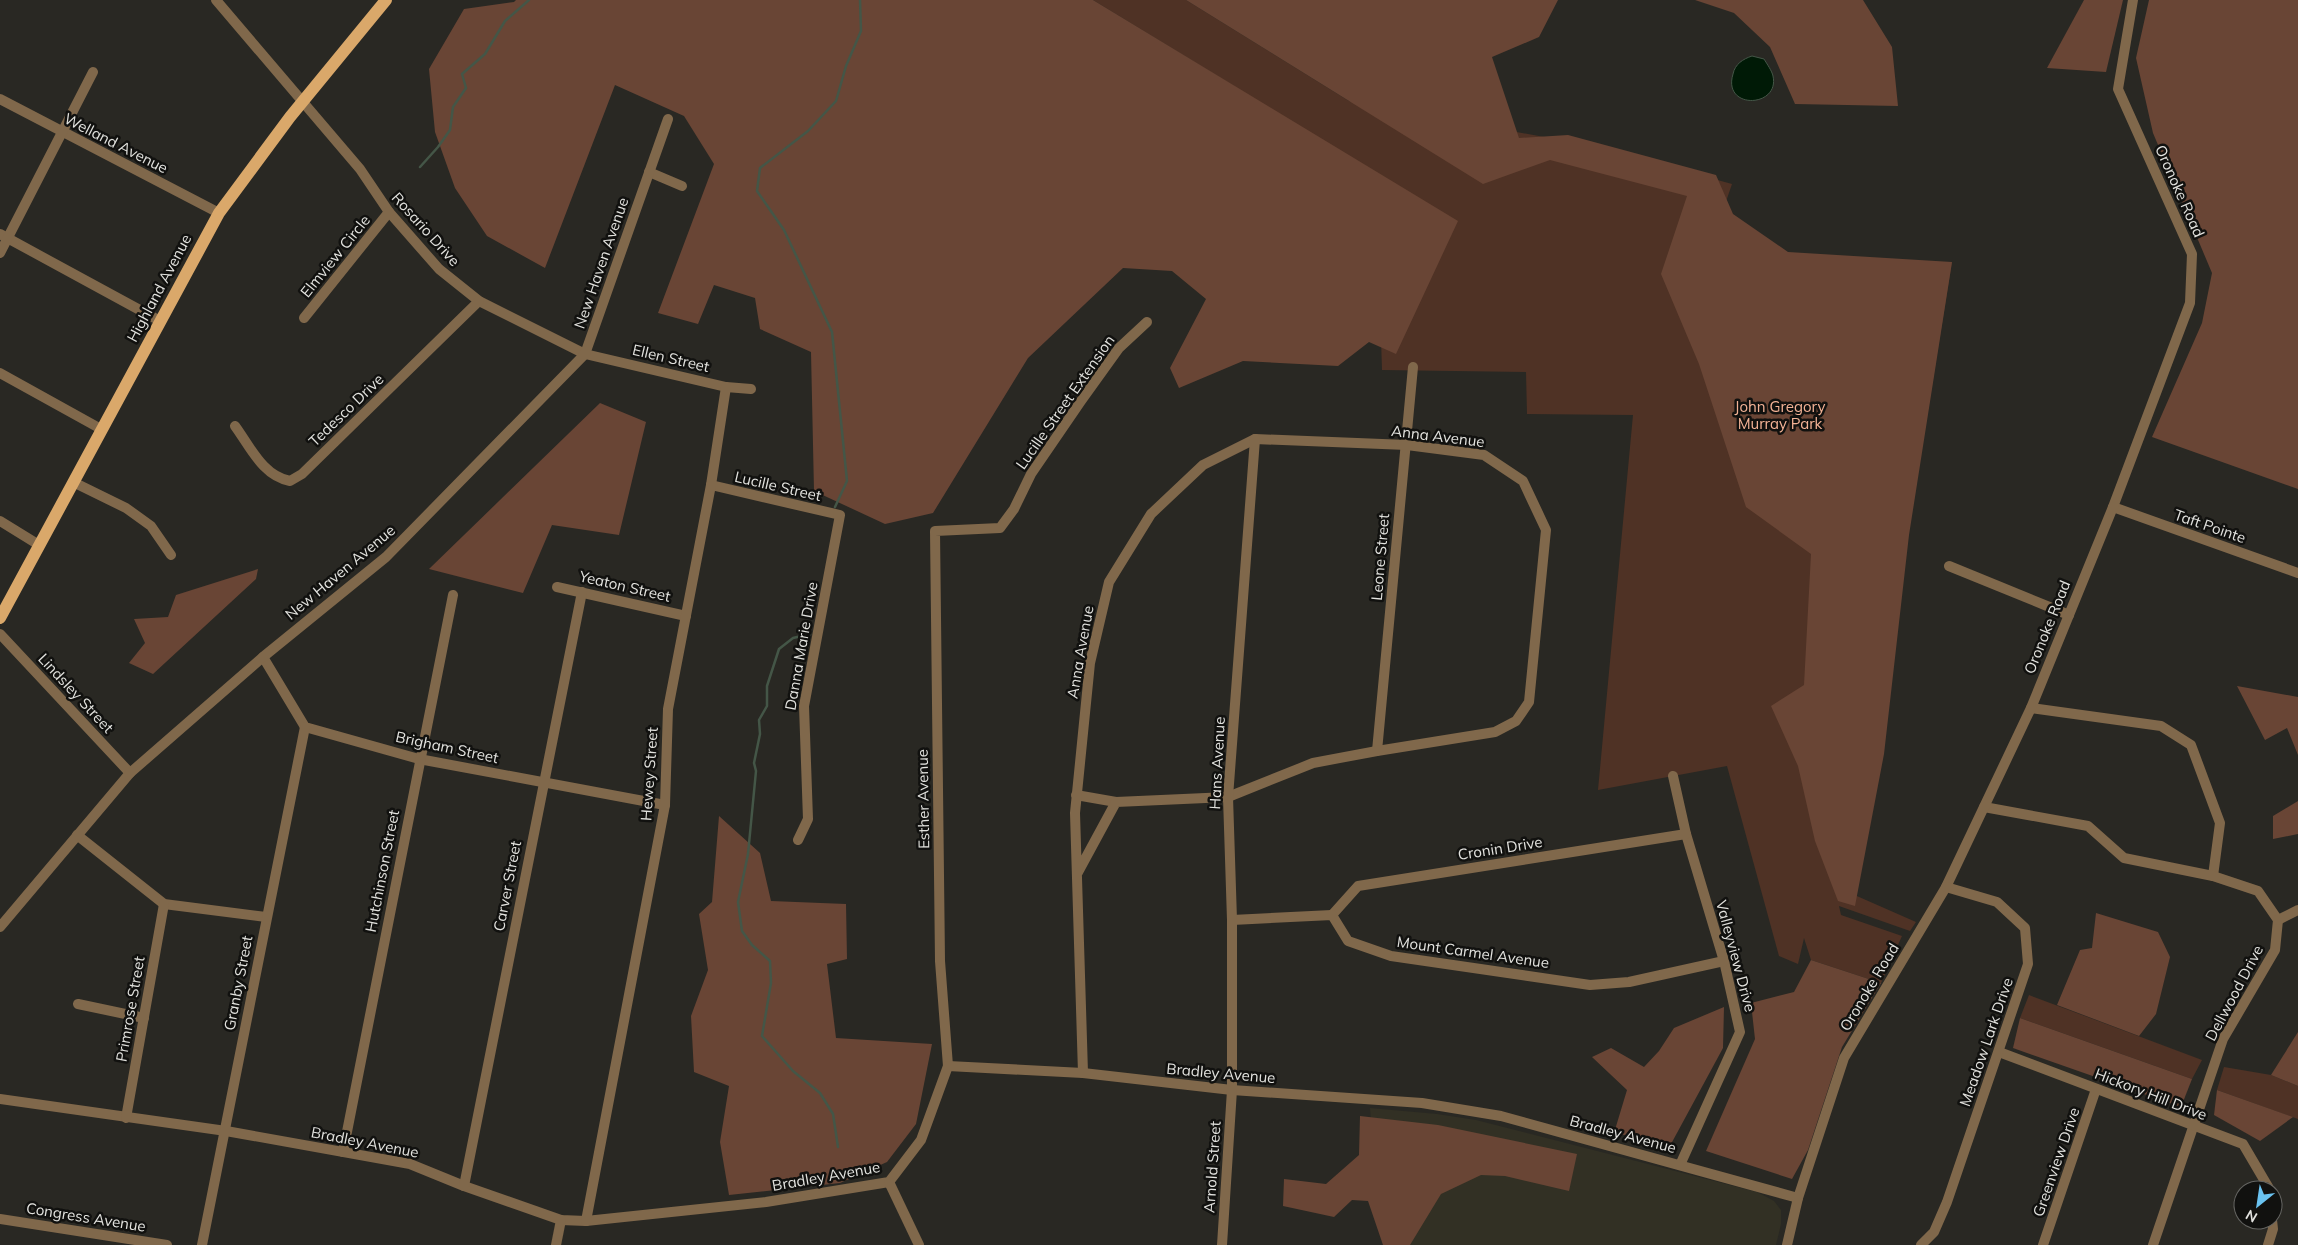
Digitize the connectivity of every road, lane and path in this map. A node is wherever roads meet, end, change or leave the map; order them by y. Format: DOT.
graph roads {
  1 [pos="216,0"];
  2 [pos="386,0"];
  3 [pos="2133,0"];
  4 [pos="93,72"];
  5 [pos="0,99"];
  6 [pos="302,101"];
  7 [pos="668,120"];
  8 [pos="62,132"];
  9 [pos="650,172"];
  10 [pos="682,186"];
  11 [pos="389,212"];
  12 [pos="219,213"];
  13 [pos="4,236"];
  14 [pos="0,253"];
  15 [pos="479,302"];
  16 [pos="304,318"];
  17 [pos="160,321"];
  18 [pos="1147,322"];
  19 [pos="585,354"];
  20 [pos="1413,367"];
  21 [pos="0,373"];
  22 [pos="726,387"];
  23 [pos="751,389"];
  24 [pos="235,426"];
  25 [pos="101,429"];
  26 [pos="1255,439"];
  27 [pos="1407,445"];
  28 [pos="73,482"];
  29 [pos="710,485"];
  30 [pos="2113,507"];
  31 [pos="840,515"];
  32 [pos="0,521"];
  33 [pos="935,531"];
  34 [pos="39,545"];
  35 [pos="171,555"];
  36 [pos="1949,566"];
  37 [pos="2298,572"];
  38 [pos="557,586"];
  39 [pos="582,592"];
  40 [pos="453,595"];
  41 [pos="2069,615"];
  42 [pos="686,616"];
  43 [pos="0,618"];
  44 [pos="0,634"];
  45 [pos="263,657"];
  46 [pos="2031,708"];
  47 [pos="305,727"];
  48 [pos="1377,751"];
  49 [pos="419,759"];
  50 [pos="130,773"];
  51 [pos="1673,776"];
  52 [pos="543,781"];
  53 [pos="1076,795"];
  54 [pos="1228,797"];
  55 [pos="1116,802"];
  56 [pos="665,805"];
  57 [pos="1984,807"];
  58 [pos="1686,834"];
  59 [pos="77,835"];
  60 [pos="798,840"];
  61 [pos="1077,874"];
  62 [pos="2213,876"];
  63 [pos="1946,887"];
  64 [pos="164,904"];
  65 [pos="2298,910"];
  66 [pos="1332,915"];
  67 [pos="266,917"];
  68 [pos="1232,920"];
  69 [pos="2278,920"];
  70 [pos="0,927"];
  71 [pos="1724,961"];
  72 [pos="78,1004"];
  73 [pos="144,1018"];
  74 [pos="1999,1052"];
  75 [pos="948,1066"];
  76 [pos="1083,1074"];
  77 [pos="2096,1089"];
  78 [pos="1232,1090"];
  79 [pos="0,1099"];
  80 [pos="126,1118"];
  81 [pos="2194,1127"];
  82 [pos="226,1131"];
  83 [pos="343,1152"];
  84 [pos="1680,1165"];
  85 [pos="2264,1180"];
  86 [pos="889,1182"];
  87 [pos="464,1186"];
  88 [pos="1798,1198"];
  89 [pos="0,1219"];
  90 [pos="561,1220"];
  91 [pos="586,1221"];
  92 [pos="2273,1230"];
  93 [pos="167,1245"];
  94 [pos="202,1245"];
  95 [pos="556,1245"];
  96 [pos="919,1245"];
  97 [pos="1222,1245"];
  98 [pos="1788,1245"];
  99 [pos="1922,1245"];
  100 [pos="2043,1245"];
  101 [pos="2153,1245"];
  102 [pos="2268,1245"];
  1 -- 6 [label="street, Rosario Drive"];
  2 -- 6 [label="main road, Highland Avenue"];
  3 -- 30 [label="street, Oronoke Road"];
  4 -- 8 [label="street"];
  5 -- 8 [label="street, Welland Avenue"];
  6 -- 11 [label="street, Rosario Drive"];
  6 -- 12 [label="main road, Highland Avenue"];
  7 -- 9 [label="street, New Haven Avenue"];
  8 -- 12 [label="street, Welland Avenue"];
  8 -- 13 [label="street"];
  9 -- 10 [label="street"];
  9 -- 19 [label="street, New Haven Avenue"];
  11 -- 15 [label="street, Rosario Drive"];
  11 -- 16 [label="street, Elmview Circle"];
  12 -- 17 [label="main road, Highland Avenue"];
  13 -- 14 [label="street"];
  13 -- 17 [label="street"];
  15 -- 19 [label="street, Rosario Drive"];
  15 -- 24 [label="street, Tedesco Drive"];
  17 -- 25 [label="main road, Highland Avenue"];
  18 -- 33 [label="street, Lucille Street Extension"];
  19 -- 22 [label="street, Ellen Street"];
  19 -- 45 [label="street, New Haven Avenue"];
  20 -- 27 [label="street, Leone Street"];
  21 -- 25 [label="street"];
  22 -- 23 [label="street, Ellen Street"];
  22 -- 29 [label="street, Hewey Street"];
  25 -- 28 [label="main road, Highland Avenue"];
  26 -- 27 [label="street, Anna Avenue"];
  26 -- 53 [label="street, Anna Avenue"];
  26 -- 54 [label="street, Hans Avenue"];
  27 -- 48 [label="street, Leone Street"];
  27 -- 48 [label="street, Anna Avenue"];
  28 -- 34 [label="main road, Highland Avenue"];
  28 -- 35 [label="street"];
  29 -- 31 [label="street, Lucille Street"];
  29 -- 42 [label="street, Hewey Street"];
  30 -- 37 [label="street, Taft Pointe"];
  30 -- 41 [label="street, Oronoke Road"];
  31 -- 60 [label="street, Danna Marie Drive"];
  32 -- 34 [label="street"];
  33 -- 75 [label="street, Esther Avenue"];
  34 -- 43 [label="main road, Highland Avenue"];
  36 -- 41 [label="street"];
  38 -- 39 [label="street, Yeaton Street"];
  39 -- 42 [label="street, Yeaton Street"];
  39 -- 52 [label="street, Carver Street"];
  40 -- 49 [label="street, Hutchinson Street"];
  41 -- 46 [label="street, Oronoke Road"];
  42 -- 56 [label="street, Hewey Street"];
  44 -- 50 [label="street, Lindsley Street"];
  45 -- 47 [label="street"];
  45 -- 50 [label="street, New Haven Avenue"];
  46 -- 57 [label="street, Oronoke Road"];
  46 -- 62 [label="street"];
  47 -- 49 [label="street, Brigham Street"];
  47 -- 67 [label="street, Granby Street"];
  48 -- 54 [label="street, Anna Avenue"];
  49 -- 52 [label="street, Brigham Street"];
  49 -- 83 [label="street, Hutchinson Street"];
  50 -- 59 [label="street, New Haven Avenue"];
  51 -- 58 [label="street, Valleyview Drive"];
  52 -- 56 [label="street, Brigham Street"];
  52 -- 87 [label="street, Carver Street"];
  53 -- 55 [label="street, Anna Avenue"];
  53 -- 61 [label="street, Anna Avenue"];
  54 -- 55 [label="street, Anna Avenue"];
  54 -- 68 [label="street, Hans Avenue"];
  55 -- 61 [label="street"];
  56 -- 91 [label="street, Hewey Street"];
  57 -- 62 [label="street"];
  57 -- 63 [label="street, Oronoke Road"];
  58 -- 66 [label="street, Cronin Drive"];
  58 -- 71 [label="street, Valleyview Drive"];
  59 -- 64 [label="street"];
  59 -- 70 [label="street, New Haven Avenue"];
  61 -- 76 [label="street, Anna Avenue"];
  62 -- 69 [label="street"];
  63 -- 74 [label="street, Meadow Lark Drive"];
  63 -- 88 [label="street, Oronoke Road"];
  64 -- 67 [label="street"];
  64 -- 73 [label="street, Primrose Street"];
  65 -- 69 [label="street"];
  66 -- 68 [label="street"];
  66 -- 71 [label="street, Mount Carmel Avenue"];
  67 -- 82 [label="street, Granby Street"];
  68 -- 78 [label="street, Hans Avenue"];
  69 -- 81 [label="street, Dellwood Drive"];
  71 -- 84 [label="street, Valleyview Drive"];
  72 -- 73 [label="street"];
  73 -- 80 [label="street, Primrose Street"];
  74 -- 77 [label="street, Hickory Hill Drive"];
  74 -- 99 [label="street, Meadow Lark Drive"];
  75 -- 76 [label="street, Bradley Avenue"];
  75 -- 86 [label="street, Bradley Avenue"];
  76 -- 78 [label="street, Bradley Avenue"];
  77 -- 81 [label="street, Hickory Hill Drive"];
  77 -- 100 [label="street, Greenview Drive"];
  78 -- 84 [label="street, Bradley Avenue"];
  78 -- 97 [label="street, Arnold Street"];
  79 -- 80 [label="street, Bradley Avenue"];
  80 -- 82 [label="street, Bradley Avenue"];
  81 -- 85 [label="street, Hickory Hill Drive"];
  81 -- 101 [label="street, Dellwood Drive"];
  82 -- 83 [label="street, Bradley Avenue"];
  82 -- 94 [label="street, Granby Street"];
  83 -- 87 [label="street, Bradley Avenue"];
  84 -- 88 [label="street, Bradley Avenue"];
  86 -- 91 [label="street, Bradley Avenue"];
  86 -- 96 [label="street"];
  87 -- 90 [label="street, Bradley Avenue"];
  88 -- 98 [label="street, Oronoke Road"];
  89 -- 93 [label="street, Congress Avenue"];
  90 -- 91 [label="street, Bradley Avenue"];
  90 -- 95 [label="street"];
  92 -- 102 [label="street"];
}
